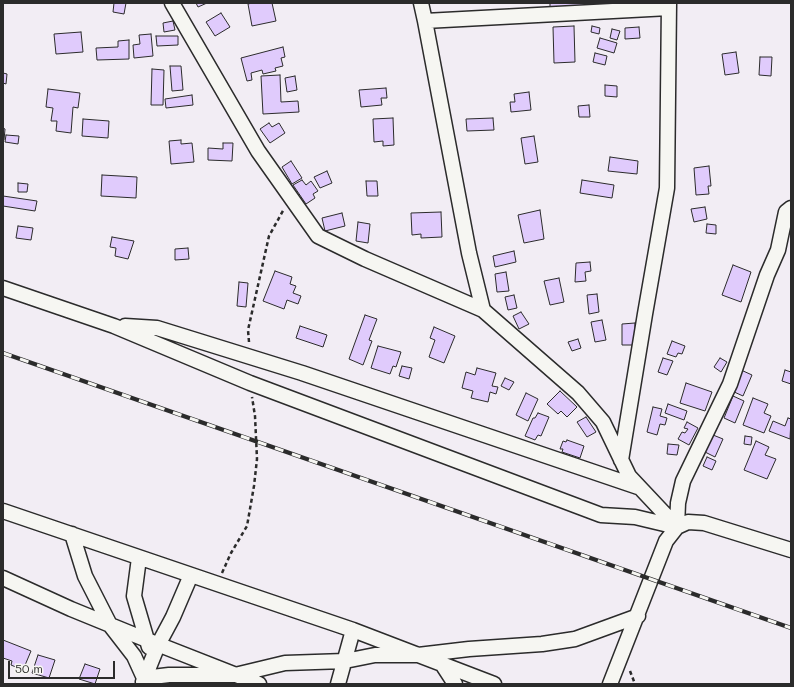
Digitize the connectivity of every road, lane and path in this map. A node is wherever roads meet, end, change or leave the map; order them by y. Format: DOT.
graph roads {
  1 [pos="172,3"];
  2 [pos="421,3"];
  3 [pos="669,6"];
  4 [pos="425,22"];
  5 [pos="290,197"];
  6 [pos="791,208"];
  7 [pos="3,288"];
  8 [pos="483,310"];
  9 [pos="114,326"];
  10 [pos="223,349"];
  11 [pos="249,357"];
  12 [pos="203,363"];
  13 [pos="250,383"];
  14 [pos="621,460"];
  15 [pos="640,487"];
  16 [pos="3,511"];
  17 [pos="677,527"];
  18 [pos="72,534"];
  19 [pos="791,550"];
  20 [pos="139,558"];
  21 [pos="191,575"];
  22 [pos="3,578"];
  23 [pos="218,585"];
  24 [pos="638,616"];
  25 [pos="110,625"];
  26 [pos="353,630"];
  27 [pos="152,647"];
  28 [pos="418,655"];
  29 [pos="345,661"];
  30 [pos="442,664"];
  31 [pos="235,675"];
  32 [pos="143,681"];
  33 [pos="259,684"];
  34 [pos="338,684"];
  35 [pos="455,684"];
  36 [pos="494,684"];
  37 [pos="610,684"];
  1 -- 5 [label="street"];
  2 -- 4 [label="street"];
  3 -- 4 [label="street"];
  3 -- 14 [label="street"];
  4 -- 8 [label="street"];
  5 -- 8 [label="street"];
  5 -- 11 [label="path"];
  6 -- 17 [label="street"];
  7 -- 9 [label="street"];
  8 -- 14 [label="street"];
  9 -- 10 [label="street"];
  9 -- 12 [label="street"];
  10 -- 11 [label="street"];
  10 -- 12 [label="street"];
  11 -- 15 [label="street"];
  12 -- 13 [label="street"];
  13 -- 17 [label="street"];
  13 -- 23 [label="path"];
  14 -- 15 [label="street"];
  15 -- 17 [label="street"];
  16 -- 18 [label="street"];
  17 -- 19 [label="street"];
  17 -- 24 [label="street"];
  18 -- 20 [label="street"];
  18 -- 25 [label="street"];
  20 -- 21 [label="street"];
  20 -- 27 [label="street"];
  21 -- 23 [label="street"];
  21 -- 27 [label="street"];
  22 -- 25 [label="street"];
  23 -- 26 [label="street"];
  24 -- 28 [label="street"];
  24 -- 37 [label="street"];
  25 -- 27 [label="street"];
  25 -- 32 [label="street"];
  26 -- 28 [label="street"];
  26 -- 29 [label="street"];
  27 -- 31 [label="street"];
  27 -- 32 [label="street"];
  28 -- 29 [label="street"];
  28 -- 30 [label="street"];
  29 -- 31 [label="street"];
  29 -- 34 [label="street"];
  30 -- 35 [label="street"];
  30 -- 36 [label="street"];
  31 -- 32 [label="street"];
  31 -- 33 [label="street"];
}
